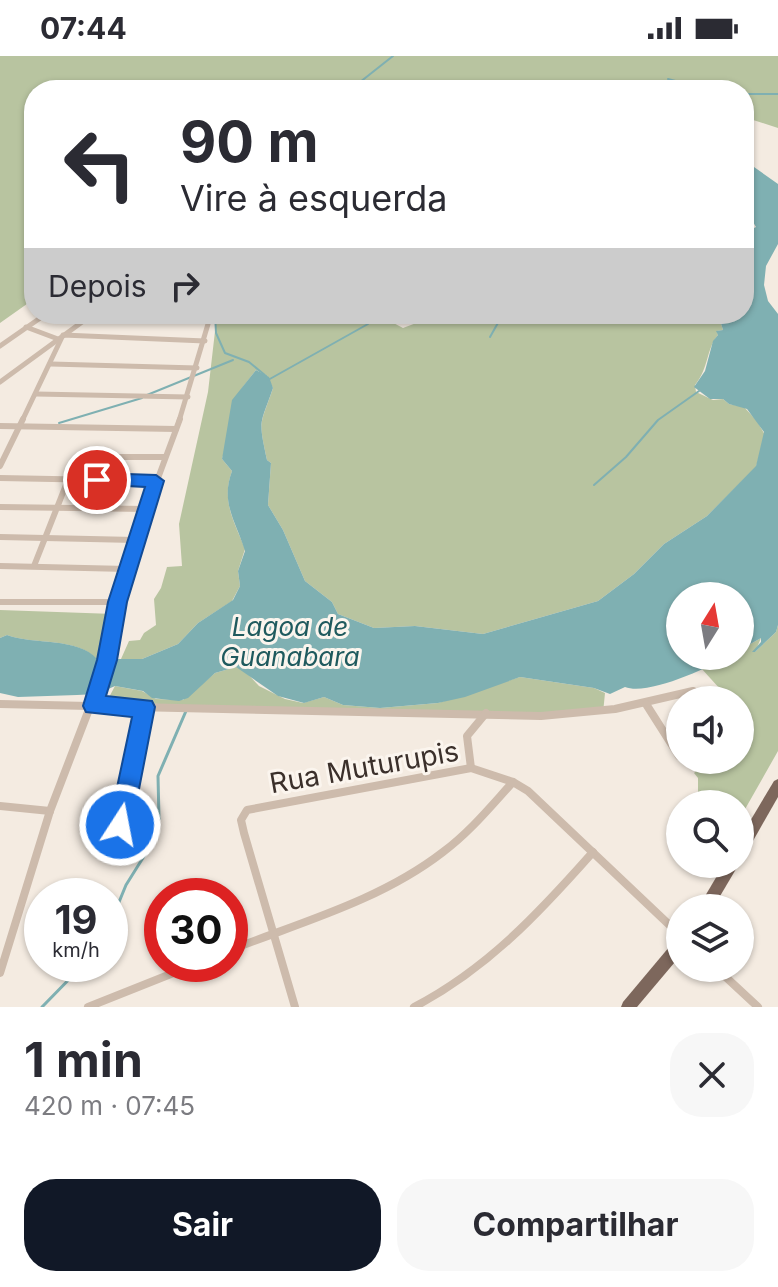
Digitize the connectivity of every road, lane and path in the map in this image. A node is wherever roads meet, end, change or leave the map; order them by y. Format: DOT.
graph roads {
  1 [pos="31,324"];
  2 [pos="79,324"];
  3 [pos="209,324"];
  4 [pos="26,327"];
  5 [pos="61,337"];
  6 [pos="205,341"];
  7 [pos="0,346"];
  8 [pos="51,364"];
  9 [pos="197,368"];
  10 [pos="0,382"];
  11 [pos="36,394"];
  12 [pos="188,397"];
  13 [pos="0,426"];
  14 [pos="20,426"];
  15 [pos="176,429"];
  16 [pos="3,452"];
  17 [pos="164,457"];
  18 [pos="0,466"];
  19 [pos="0,478"];
  20 [pos="67,479"];
  21 [pos="156,481"];
  22 [pos="0,507"];
  23 [pos="57,508"];
  24 [pos="146,509"];
  25 [pos="0,537"];
  26 [pos="44,538"];
  27 [pos="135,540"];
  28 [pos="0,566"];
  29 [pos="34,566"];
  30 [pos="127,569"];
  31 [pos="0,602"];
  32 [pos="117,602"];
  33 [pos="666,698"];
  34 [pos="0,704"];
  35 [pos="646,704"];
  36 [pos="93,706"];
  37 [pos="145,707"];
  38 [pos="486,713"];
  39 [pos="666,736"];
  40 [pos="471,768"];
  41 [pos="513,782"];
  42 [pos="778,785"];
  43 [pos="0,806"];
  44 [pos="50,811"];
  45 [pos="754,826"];
  46 [pos="116,849"];
  47 [pos="593,852"];
  48 [pos="666,922"];
  49 [pos="275,933"];
  50 [pos="248,943"];
  51 [pos="666,962"];
  52 [pos="0,973"];
  53 [pos="151,982"];
  54 [pos="731,982"];
  55 [pos="88,1007"];
  56 [pos="295,1007"];
  57 [pos="414,1007"];
  58 [pos="628,1007"];
  59 [pos="758,1007"];
  1 -- 4 [label="street"];
  2 -- 5 [label="street"];
  3 -- 6 [label="street"];
  4 -- 5 [label="street"];
  4 -- 7 [label="street"];
  5 -- 6 [label="street"];
  5 -- 8 [label="street"];
  5 -- 10 [label="street"];
  6 -- 9 [label="street"];
  8 -- 9 [label="street"];
  8 -- 11 [label="street"];
  9 -- 12 [label="street"];
  11 -- 12 [label="street"];
  11 -- 14 [label="street"];
  12 -- 15 [label="street"];
  13 -- 14 [label="street"];
  14 -- 15 [label="street"];
  14 -- 16 [label="street"];
  15 -- 17 [label="street"];
  16 -- 18 [label="street"];
  17 -- 20 [label="street"];
  17 -- 21 [label="street"];
  19 -- 20 [label="street"];
  20 -- 21 [label="street"];
  20 -- 23 [label="street"];
  21 -- 24 [label="street"];
  22 -- 23 [label="street"];
  23 -- 24 [label="street"];
  23 -- 26 [label="street"];
  24 -- 27 [label="street"];
  25 -- 26 [label="street"];
  26 -- 27 [label="street"];
  26 -- 29 [label="street"];
  27 -- 30 [label="street"];
  28 -- 29 [label="street"];
  29 -- 30 [label="street"];
  30 -- 32 [label="street"];
  31 -- 32 [label="street"];
  32 -- 36 [label="street"];
  33 -- 35 [label="street"];
  34 -- 36 [label="street"];
  35 -- 38 [label="street"];
  35 -- 39 [label="street"];
  36 -- 37 [label="street"];
  36 -- 44 [label="street"];
  37 -- 38 [label="street"];
  37 -- 46 [label="street"];
  38 -- 40 [label="street"];
  40 -- 41 [label="street, Rua Muturupis"];
  40 -- 49 [label="street, Rua Muturupis"];
  41 -- 47 [label="street, Rua Muturupis"];
  41 -- 49 [label="street"];
  42 -- 45 [label="main road"];
  43 -- 44 [label="street"];
  44 -- 52 [label="street"];
  47 -- 48 [label="street, Rua Muturupis"];
  47 -- 57 [label="street"];
  49 -- 50 [label="street"];
  49 -- 56 [label="street"];
  51 -- 58 [label="main road"];
  53 -- 55 [label="street"];
  54 -- 59 [label="street"];
}
